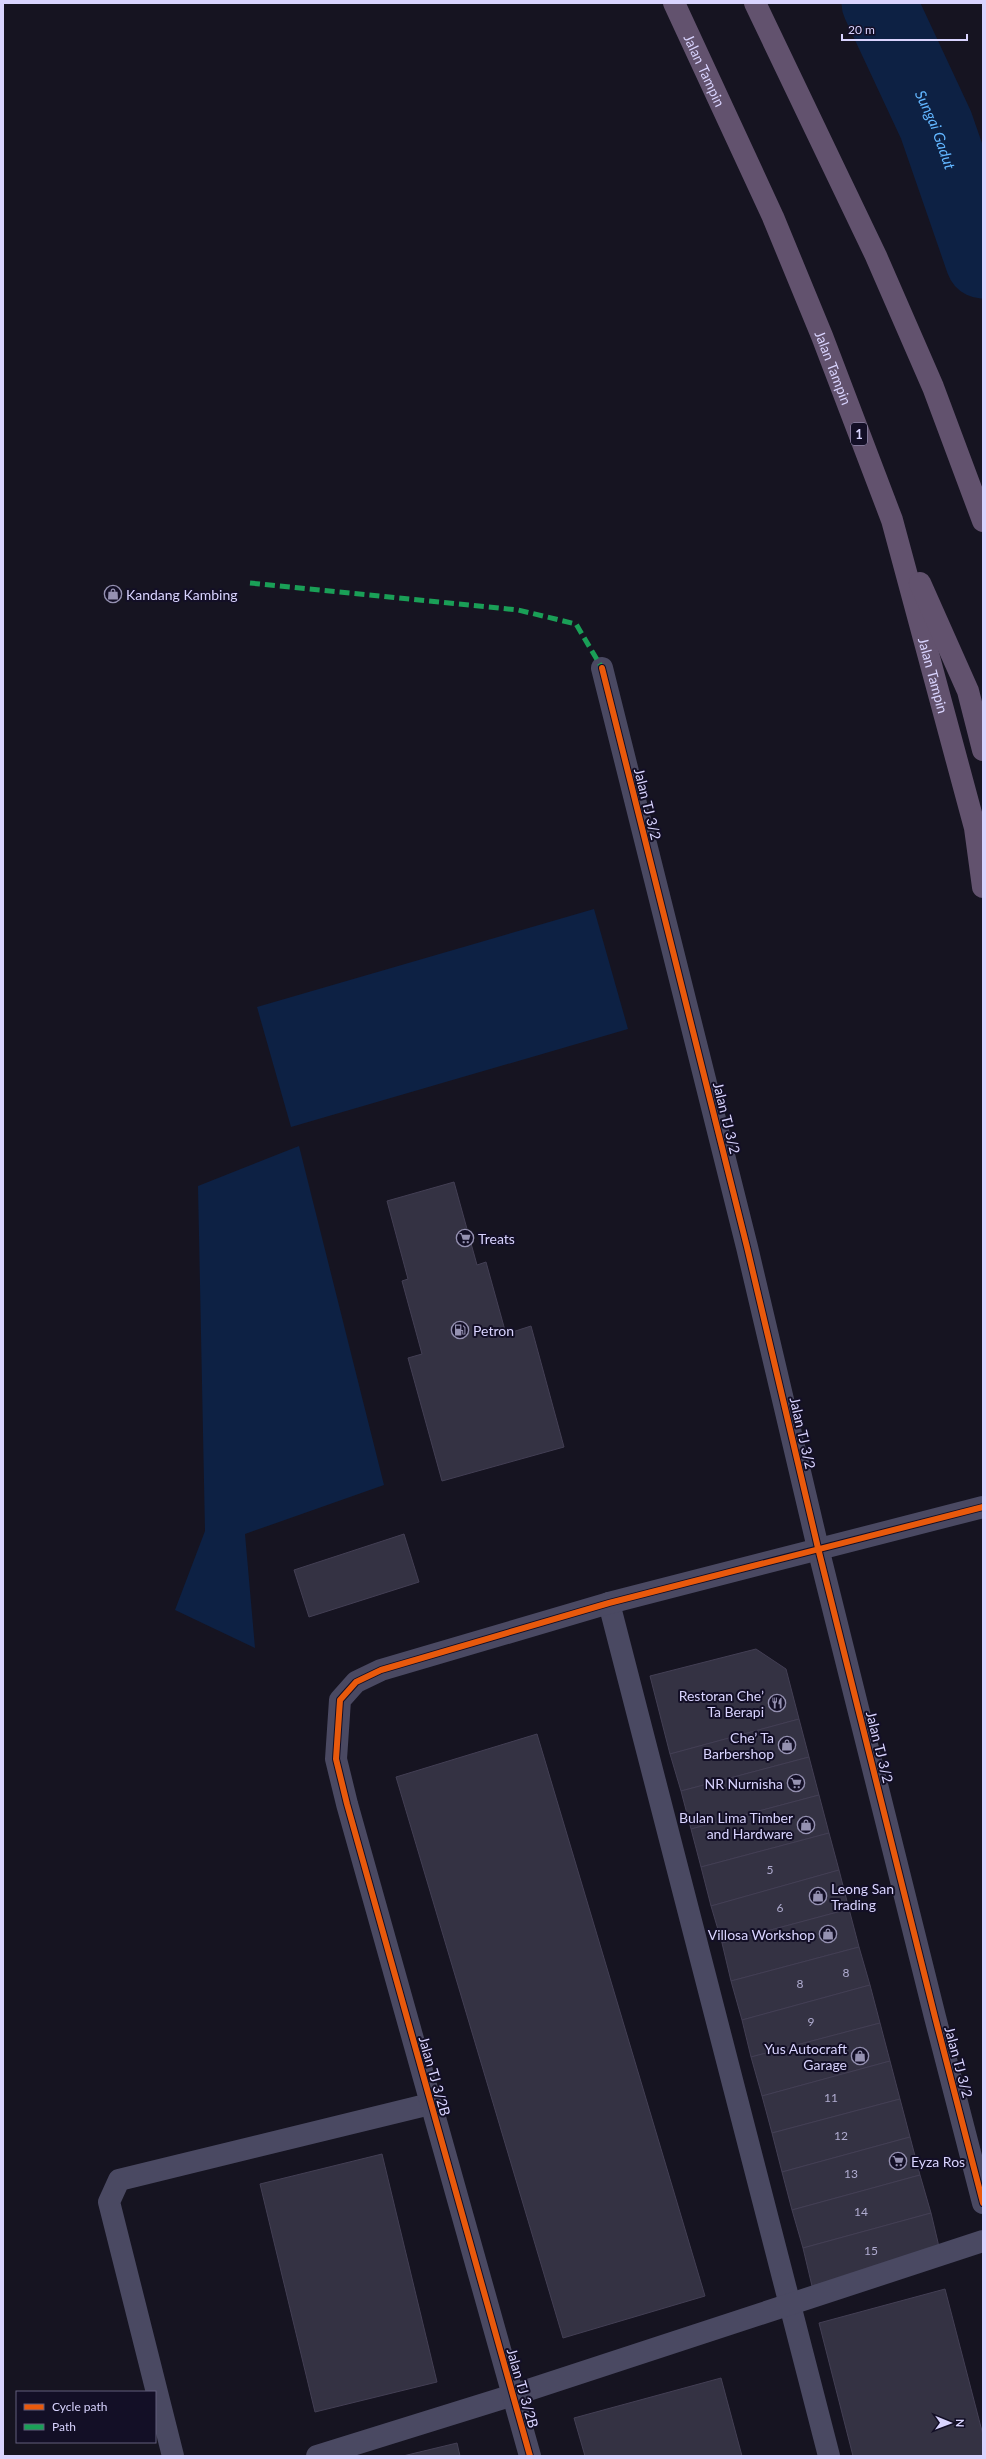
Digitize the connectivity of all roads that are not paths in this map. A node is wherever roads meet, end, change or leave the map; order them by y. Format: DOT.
graph roads {
  1 [pos="674,3"];
  2 [pos="755,3"];
  3 [pos="892,520"];
  4 [pos="983,521"];
  5 [pos="602,668"];
  6 [pos="983,750"];
  7 [pos="983,887"];
  8 [pos="983,1507"];
  9 [pos="818,1548"];
  10 [pos="609,1603"];
  11 [pos="430,2104"];
  12 [pos="983,2203"];
  13 [pos="983,2241"];
  14 [pos="790,2305"];
  15 [pos="513,2395"];
  16 [pos="173,2456"];
  17 [pos="317,2456"];
  18 [pos="530,2456"];
  19 [pos="829,2456"];
  1 -- 3 [label="highway, Jalan Tampin / 1"];
  2 -- 4 [label="highway"];
  3 -- 6 [label="highway"];
  3 -- 7 [label="highway, Jalan Tampin / 1"];
  5 -- 9 [label="street, Jalan TJ 3/2"];
  8 -- 9 [label="street"];
  9 -- 10 [label="street"];
  9 -- 12 [label="street, Jalan TJ 3/2"];
  10 -- 11 [label="street, Jalan TJ 3/2B"];
  10 -- 14 [label="street"];
  11 -- 15 [label="street, Jalan TJ 3/2B"];
  11 -- 16 [label="street"];
  13 -- 14 [label="street"];
  14 -- 15 [label="street"];
  14 -- 19 [label="street"];
  15 -- 17 [label="street"];
  15 -- 18 [label="street, Jalan TJ 3/2B"];
}
